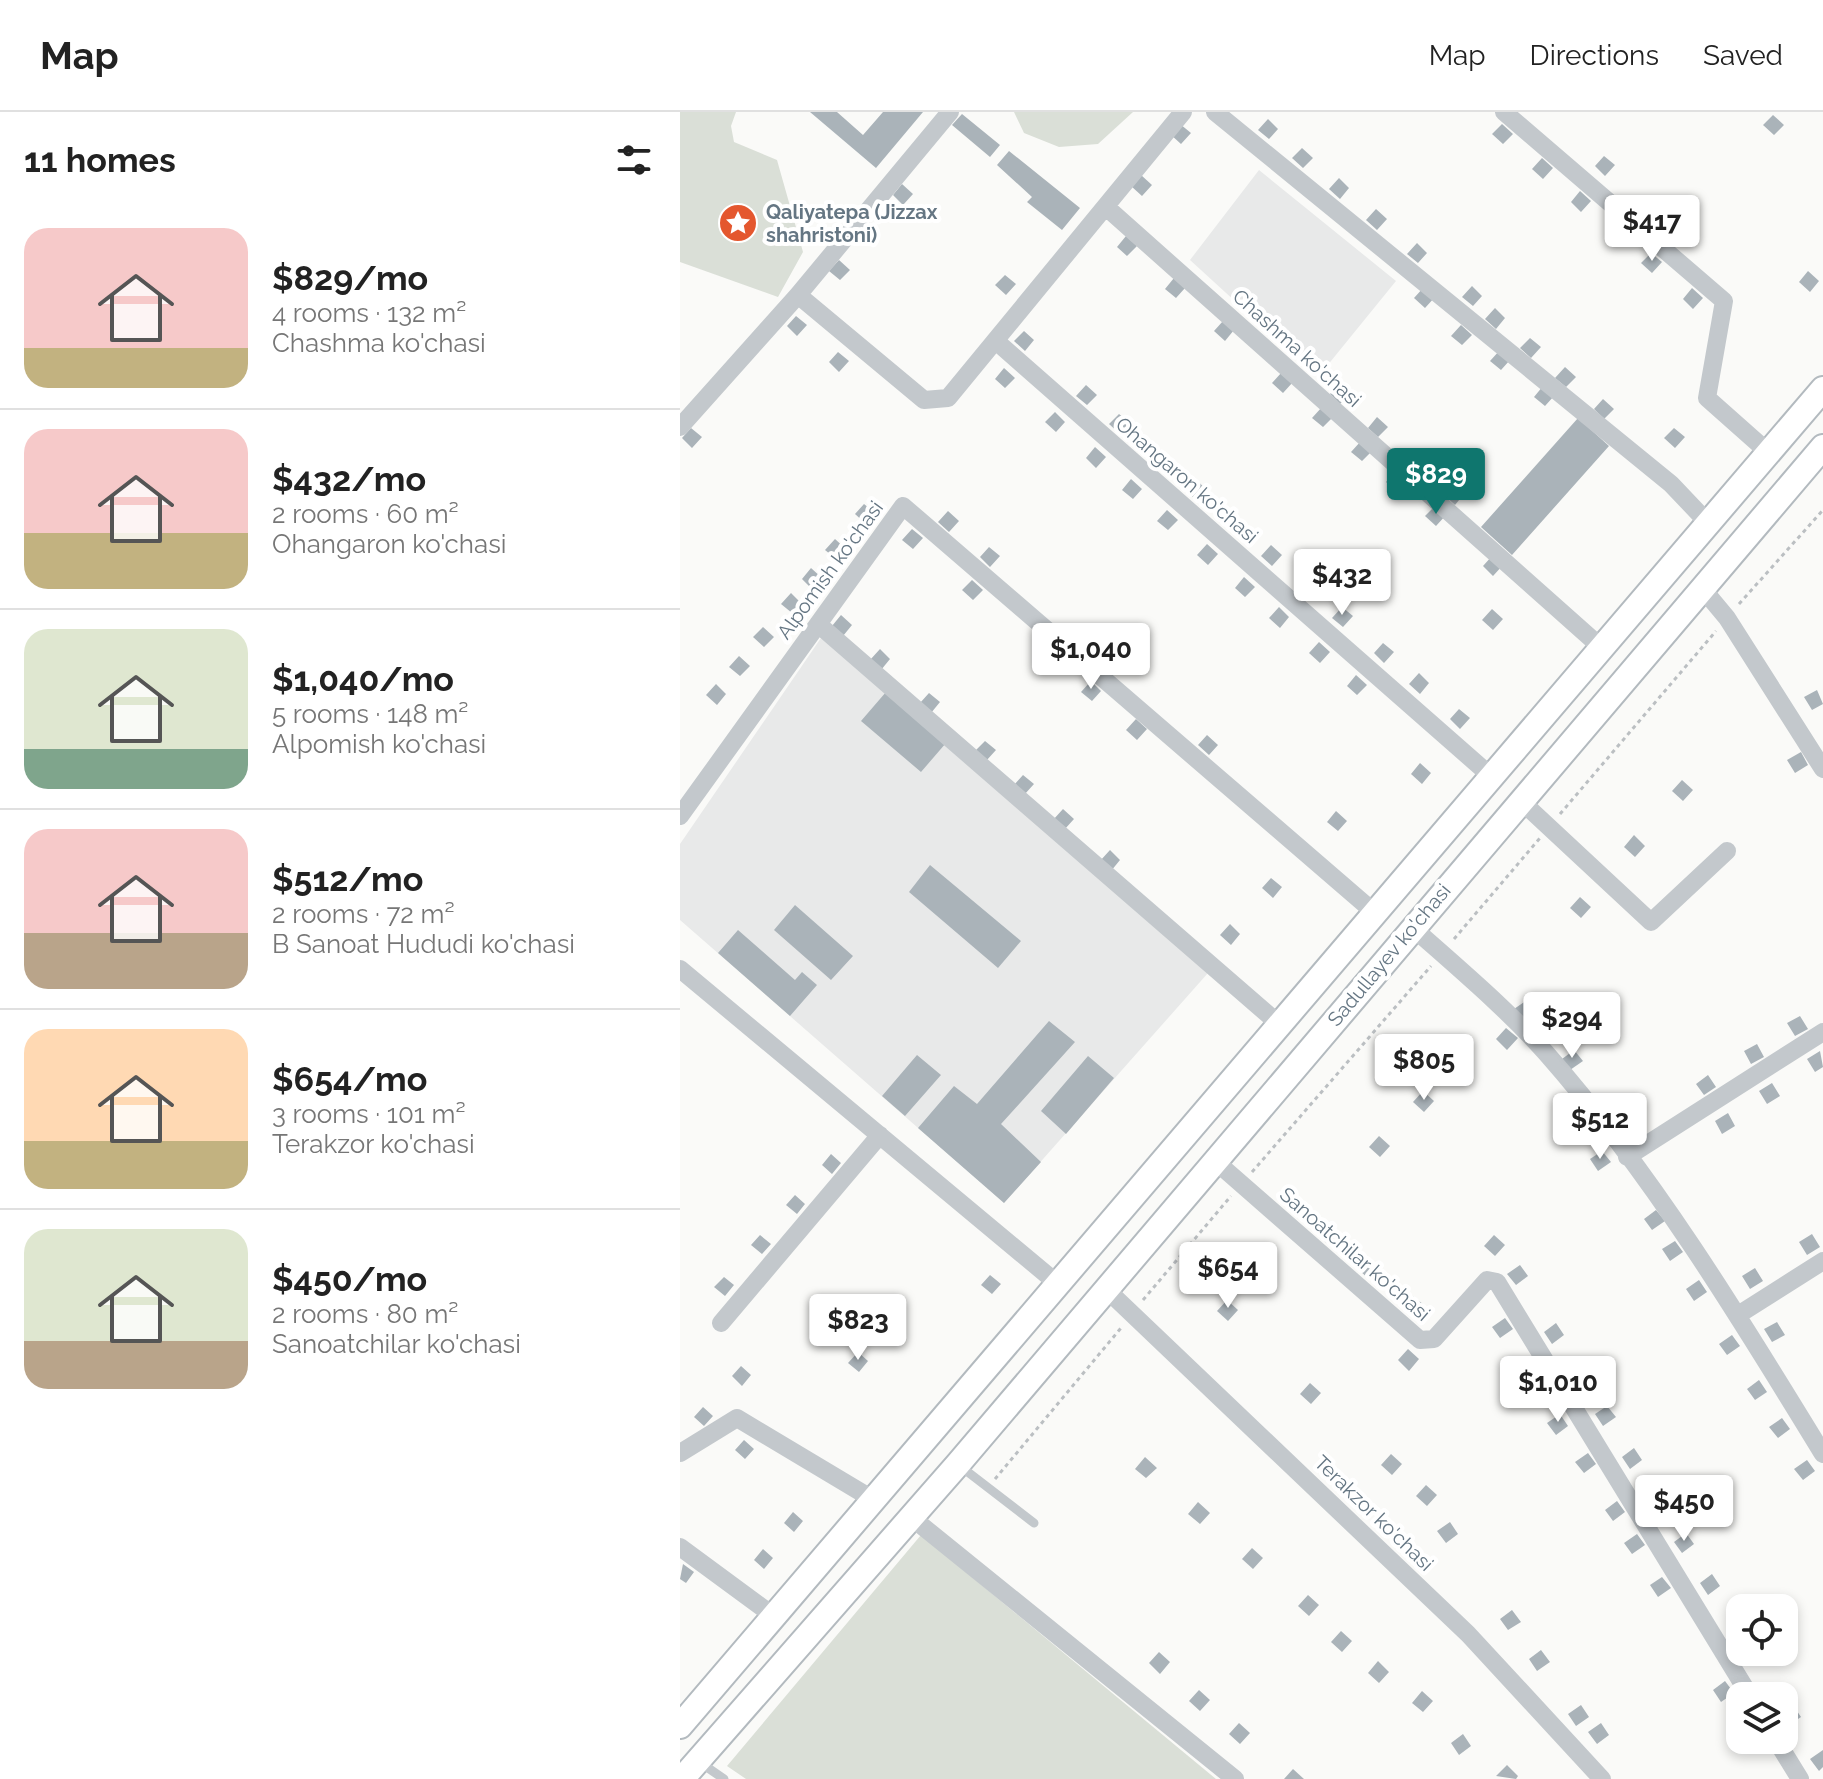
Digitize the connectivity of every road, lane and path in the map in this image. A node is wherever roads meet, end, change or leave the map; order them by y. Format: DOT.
graph roads {
  1 [pos="950,112"];
  2 [pos="1183,112"];
  3 [pos="1215,112"];
  4 [pos="1504,112"];
  5 [pos="1106,207"];
  6 [pos="798,295"];
  7 [pos="997,342"];
  8 [pos="1823,389"];
  9 [pos="680,427"];
  10 [pos="1823,447"];
  11 [pos="1769,453"];
  12 [pos="1823,510"];
  13 [pos="1709,524"];
  14 [pos="1702,588"];
  15 [pos="1727,618"];
  16 [pos="818,624"];
  17 [pos="1603,649"];
  18 [pos="1823,769"];
  19 [pos="1492,777"];
  20 [pos="1521,801"];
  21 [pos="680,816"];
  22 [pos="1548,828"];
  23 [pos="1727,851"];
  24 [pos="1375,913"];
  25 [pos="1412,927"];
  26 [pos="1442,953"];
  27 [pos="683,979"];
  28 [pos="1279,1024"];
  29 [pos="1823,1032"];
  30 [pos="880,1135"];
  31 [pos="1627,1157"];
  32 [pos="1214,1160"];
  33 [pos="1241,1184"];
  34 [pos="1823,1261"];
  35 [pos="1058,1284"];
  36 [pos="1106,1289"];
  37 [pos="1133,1313"];
  38 [pos="1738,1315"];
  39 [pos="721,1323"];
  40 [pos="680,1453"];
  41 [pos="913,1454"];
  42 [pos="1823,1454"];
  43 [pos="950,1473"];
  44 [pos="988,1488"];
  45 [pos="874,1500"];
  46 [pos="911,1517"];
  47 [pos="1034,1523"];
  48 [pos="680,1547"];
  49 [pos="775,1617"];
  50 [pos="1741,1682"];
  51 [pos="680,1726"];
  52 [pos="1785,1754"];
  53 [pos="690,1770"];
  54 [pos="724,1779"];
  55 [pos="1235,1779"];
  56 [pos="1602,1779"];
  57 [pos="1800,1779"];
  1 -- 6 [label="street"];
  2 -- 5 [label="street"];
  3 -- 13 [label="street"];
  4 -- 11 [label="street"];
  5 -- 7 [label="street"];
  5 -- 17 [label="street, Chashma ko'chasi"];
  6 -- 7 [label="street"];
  6 -- 9 [label="street"];
  7 -- 19 [label="street, Ohangaron ko'chasi"];
  8 -- 11 [label="main road, Sadullayev ko'chasi"];
  10 -- 14 [label="main road, Sadullayev ko'chasi"];
  11 -- 13 [label="main road, Sadullayev ko'chasi"];
  12 -- 15 [label="path"];
  13 -- 17 [label="main road, Sadullayev ko'chasi"];
  14 -- 15 [label="street"];
  14 -- 20 [label="main road, Sadullayev ko'chasi"];
  15 -- 18 [label="street"];
  15 -- 22 [label="path"];
  16 -- 21 [label="street, Alpomish ko'chasi"];
  16 -- 24 [label="street, Alpomish ko'chasi"];
  16 -- 28 [label="street"];
  17 -- 19 [label="main road, Sadullayev ko'chasi"];
  19 -- 24 [label="main road, Sadullayev ko'chasi"];
  20 -- 22 [label="street"];
  20 -- 25 [label="main road, Sadullayev ko'chasi"];
  22 -- 23 [label="street"];
  22 -- 26 [label="path"];
  24 -- 28 [label="main road, Sadullayev ko'chasi"];
  25 -- 26 [label="street"];
  25 -- 32 [label="main road, Sadullayev ko'chasi"];
  26 -- 31 [label="street"];
  26 -- 33 [label="path"];
  27 -- 30 [label="street"];
  28 -- 35 [label="main road, Sadullayev ko'chasi"];
  29 -- 31 [label="street"];
  30 -- 35 [label="street"];
  30 -- 39 [label="street"];
  31 -- 38 [label="street"];
  32 -- 33 [label="street, Sanoatchilar ko'chasi"];
  32 -- 36 [label="main road, Sadullayev ko'chasi"];
  33 -- 37 [label="path"];
  33 -- 50 [label="street, Sanoatchilar ko'chasi"];
  34 -- 38 [label="street"];
  35 -- 41 [label="main road, Sadullayev ko'chasi"];
  36 -- 37 [label="street, Terakzor ko'chasi"];
  36 -- 43 [label="main road, Sadullayev ko'chasi"];
  37 -- 44 [label="path"];
  37 -- 56 [label="street, Terakzor ko'chasi"];
  38 -- 42 [label="street"];
  40 -- 45 [label="street"];
  41 -- 43 [label="main road"];
  41 -- 45 [label="main road, Sadullayev ko'chasi"];
  43 -- 44 [label="lane"];
  43 -- 46 [label="main road, Sadullayev ko'chasi"];
  44 -- 47 [label="lane"];
  45 -- 49 [label="main road, Sadullayev ko'chasi"];
  46 -- 53 [label="main road, Sadullayev ko'chasi"];
  46 -- 55 [label="street"];
  48 -- 49 [label="street"];
  49 -- 51 [label="main road, Sadullayev ko'chasi"];
  52 -- 57 [label="street"];
  53 -- 54 [label="lane"];
}
